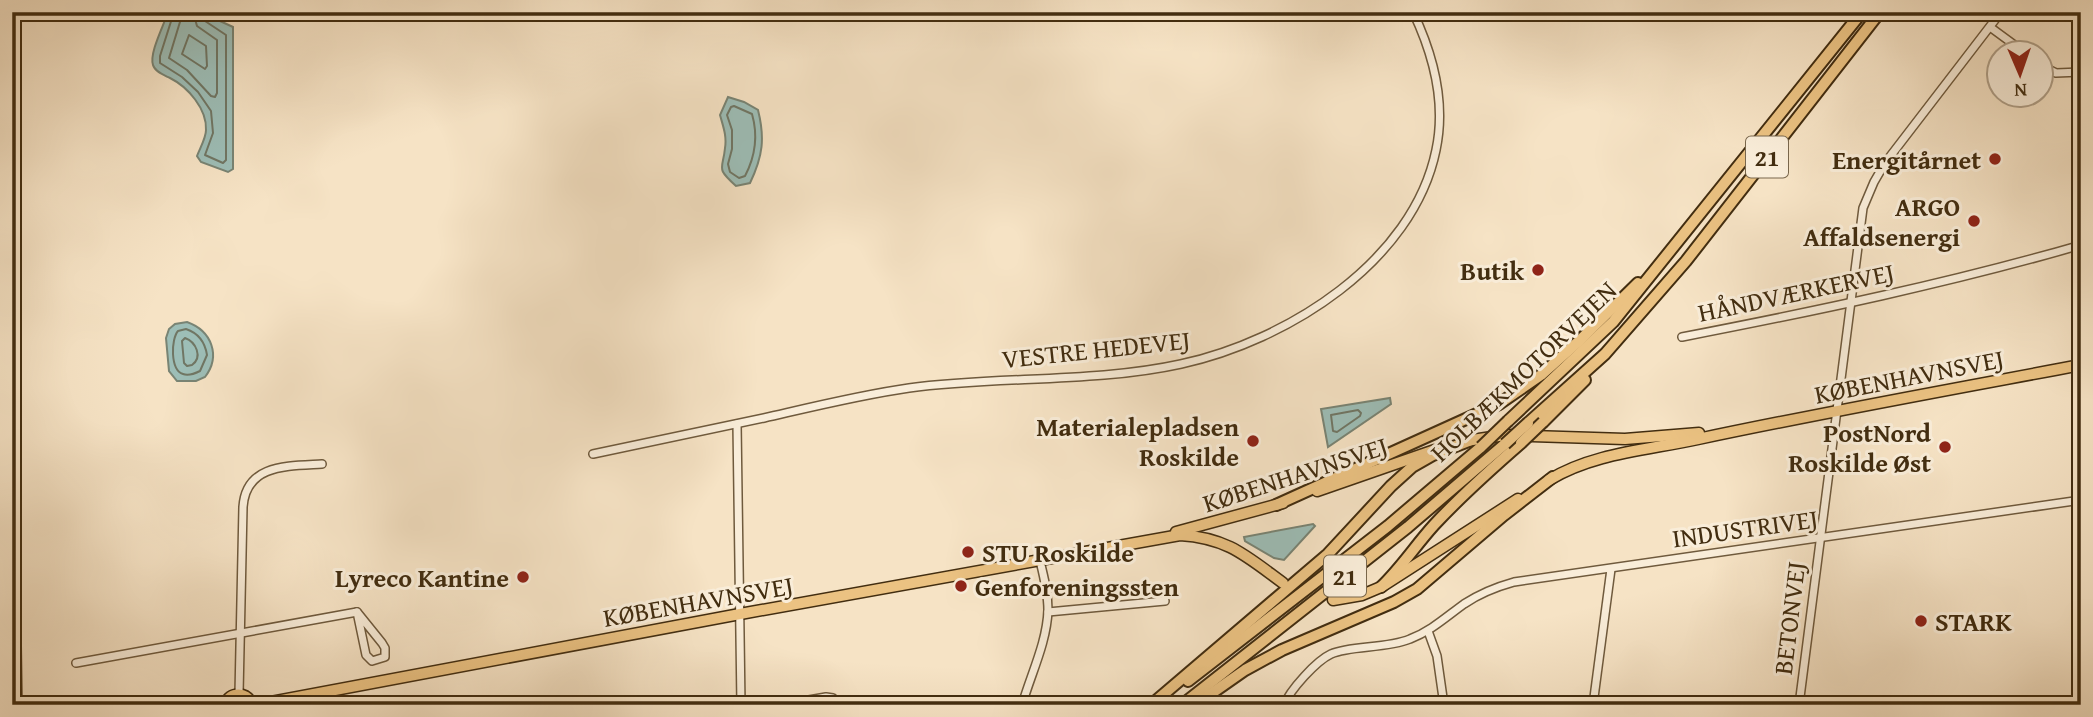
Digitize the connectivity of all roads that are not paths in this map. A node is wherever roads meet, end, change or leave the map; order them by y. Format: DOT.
graph roads {
  1 [pos="1413,12"];
  2 [pos="1862,12"];
  3 [pos="1880,12"];
  4 [pos="2001,12"];
  5 [pos="1990,27"];
  6 [pos="2005,38"];
  7 [pos="2081,72"];
  8 [pos="2054,73"];
  9 [pos="2081,245"];
  10 [pos="1664,261"];
  11 [pos="1652,300"];
  12 [pos="1850,304"];
  13 [pos="1682,337"];
  14 [pos="12,349"];
  15 [pos="2081,365"];
  16 [pos="1837,411"];
  17 [pos="737,424"];
  18 [pos="1745,428"];
  19 [pos="1476,443"];
  20 [pos="593,454"];
  21 [pos="321,464"];
  22 [pos="1553,477"];
  23 [pos="2081,500"];
  24 [pos="1276,505"];
  25 [pos="1820,539"];
  26 [pos="1148,540"];
  27 [pos="1040,561"];
  28 [pos="1611,569"];
  29 [pos="1283,583"];
  30 [pos="1381,587"];
  31 [pos="1333,600"];
  32 [pos="1165,601"];
  33 [pos="357,611"];
  34 [pos="1048,612"];
  35 [pos="740,614"];
  36 [pos="1428,631"];
  37 [pos="240,633"];
  38 [pos="76,663"];
  39 [pos="239,694"];
  40 [pos="1284,703"];
  41 [pos="18,705"];
  42 [pos="224,705"];
  43 [pos="254,705"];
  44 [pos="741,705"];
  45 [pos="780,705"];
  46 [pos="836,705"];
  47 [pos="1022,705"];
  48 [pos="1151,705"];
  49 [pos="1157,705"];
  50 [pos="1182,705"];
  51 [pos="1195,705"];
  52 [pos="1275,705"];
  53 [pos="1444,705"];
  54 [pos="1593,705"];
  55 [pos="1799,705"];
  1 -- 17 [label="street, VESTRE HEDEVEJ"];
  2 -- 10 [label="highway, HOLBÆKMOTORVEJEN / 21"];
  3 -- 11 [label="highway, HOLBÆKMOTORVEJEN / 21"];
  4 -- 5 [label="street, BETONVEJ"];
  5 -- 6 [label="street"];
  5 -- 12 [label="street, BETONVEJ"];
  7 -- 8 [label="street"];
  9 -- 12 [label="street, HÅNDVÆRKERVEJ"];
  10 -- 19 [label="highway, HOLBÆKMOTORVEJEN / 21, bridge"];
  10 -- 24 [label="highway"];
  11 -- 30 [label="highway, bridge"];
  11 -- 50 [label="highway, HOLBÆKMOTORVEJEN / 21, bridge"];
  12 -- 13 [label="street, HÅNDVÆRKERVEJ"];
  12 -- 16 [label="street, BETONVEJ"];
  14 -- 41 [label="street"];
  15 -- 16 [label="main road, KØBENHAVNSVEJ"];
  16 -- 18 [label="main road, KØBENHAVNSVEJ"];
  16 -- 25 [label="street, BETONVEJ"];
  17 -- 20 [label="street, VESTRE HEDEVEJ"];
  17 -- 35 [label="street"];
  18 -- 19 [label="main road, KØBENHAVNSVEJ"];
  18 -- 22 [label="main road, KØBENHAVNSVEJ"];
  19 -- 24 [label="main road, KØBENHAVNSVEJ"];
  19 -- 48 [label="highway"];
  19 -- 49 [label="highway, HOLBÆKMOTORVEJEN / 21"];
  21 -- 37 [label="street"];
  22 -- 30 [label="main road, KØBENHAVNSVEJ"];
  22 -- 51 [label="highway"];
  23 -- 25 [label="street, INDUSTRIVEJ"];
  24 -- 26 [label="main road, KØBENHAVNSVEJ"];
  25 -- 28 [label="street, INDUSTRIVEJ"];
  25 -- 55 [label="street, BETONVEJ"];
  26 -- 27 [label="main road, KØBENHAVNSVEJ"];
  26 -- 29 [label="main road, KØBENHAVNSVEJ"];
  27 -- 34 [label="street"];
  27 -- 35 [label="main road, KØBENHAVNSVEJ"];
  28 -- 36 [label="street, INDUSTRIVEJ"];
  28 -- 54 [label="street"];
  30 -- 31 [label="main road, KØBENHAVNSVEJ"];
  32 -- 34 [label="street"];
  33 -- 33 [label="street"];
  33 -- 37 [label="street"];
  34 -- 47 [label="street"];
  35 -- 43 [label="main road, KØBENHAVNSVEJ"];
  35 -- 44 [label="street"];
  36 -- 40 [label="street, INDUSTRIVEJ"];
  36 -- 53 [label="street"];
  37 -- 38 [label="street"];
  37 -- 39 [label="street"];
  39 -- 42 [label="main road"];
  39 -- 43 [label="main road"];
  40 -- 52 [label="street, INDUSTRIVEJ"];
  45 -- 46 [label="street"];
}
